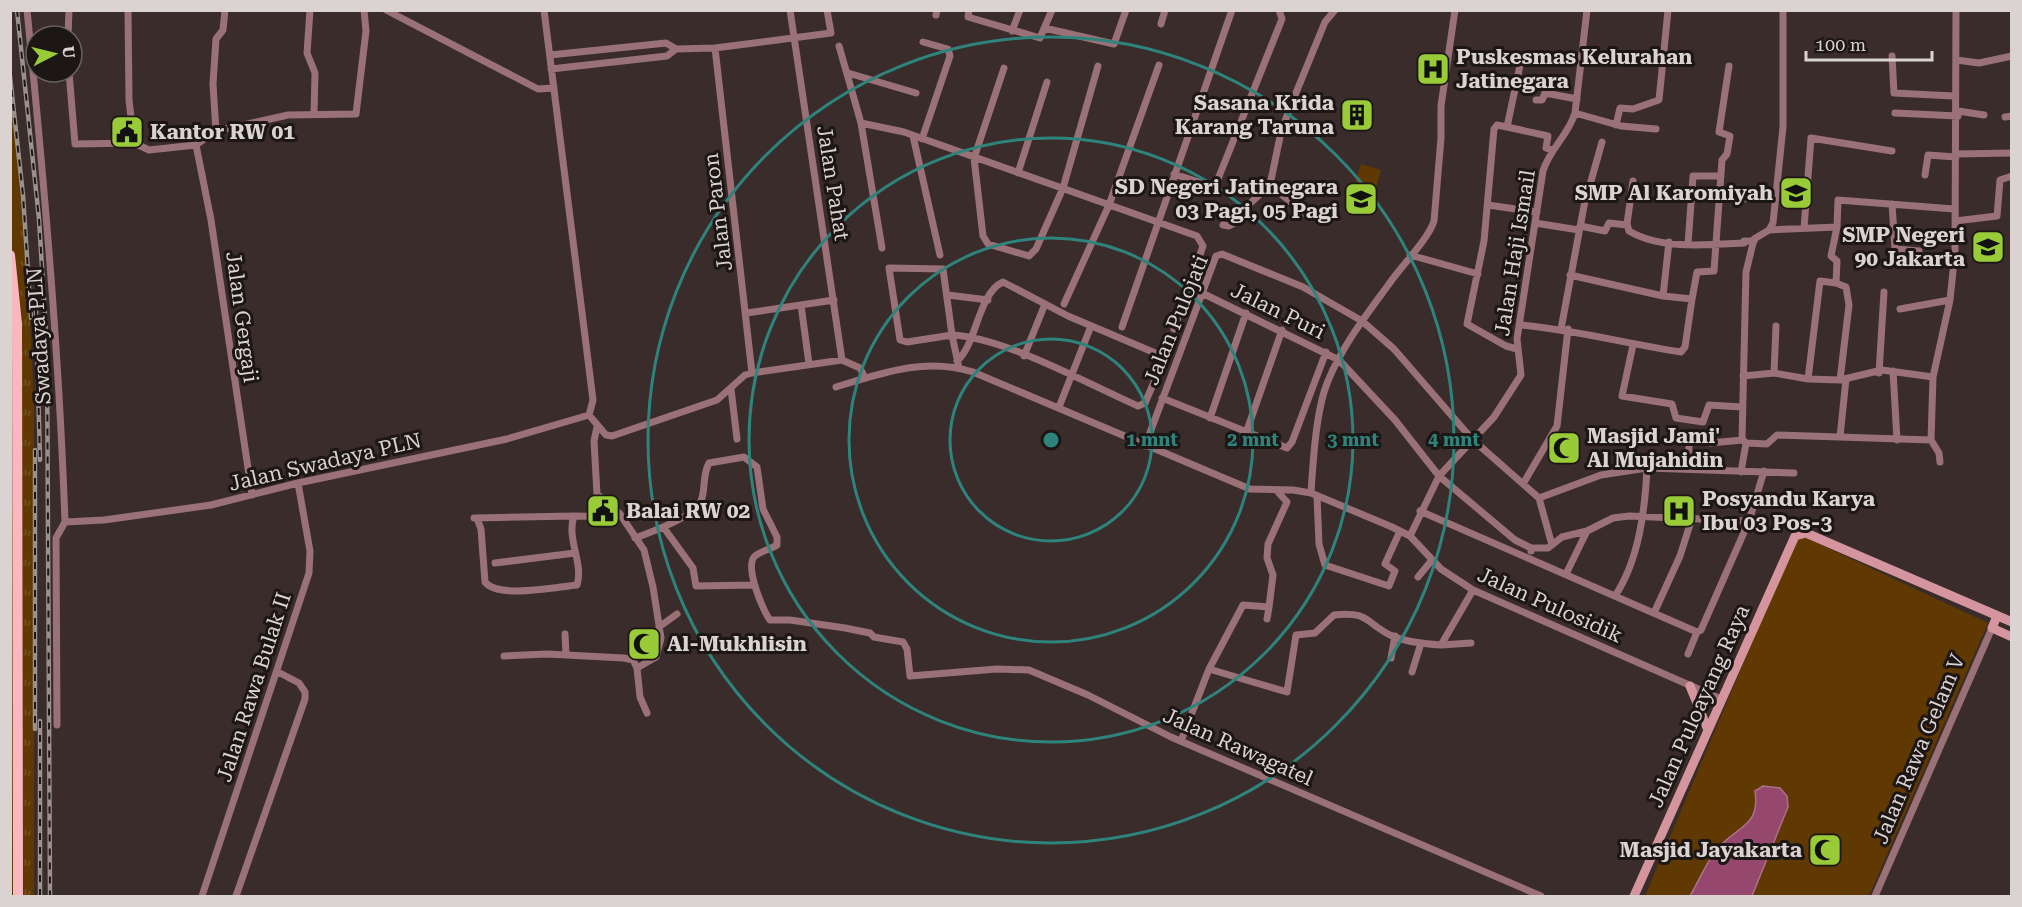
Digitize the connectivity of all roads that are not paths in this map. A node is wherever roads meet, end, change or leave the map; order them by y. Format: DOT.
graph roads {
  1 [pos="27,10"];
  2 [pos="128,10"];
  3 [pos="225,10"];
  4 [pos="310,10"];
  5 [pos="364,10"];
  6 [pos="386,10"];
  7 [pos="544,10"];
  8 [pos="790,10"];
  9 [pos="826,10"];
  10 [pos="969,10"];
  11 [pos="1020,10"];
  12 [pos="1052,10"];
  13 [pos="1126,10"];
  14 [pos="1166,10"];
  15 [pos="1232,10"];
  16 [pos="1279,10"];
  17 [pos="1335,10"];
  18 [pos="1455,10"];
  19 [pos="1587,10"];
  20 [pos="1668,10"];
  21 [pos="1784,10"];
  22 [pos="1956,10"];
  23 [pos="1161,24"];
  24 [pos="1044,28"];
  25 [pos="1012,31"];
  26 [pos="794,38"];
  27 [pos="923,42"];
  28 [pos="838,46"];
  29 [pos="715,48"];
  30 [pos="676,49"];
  31 [pos="550,55"];
  32 [pos="1522,56"];
  33 [pos="1892,56"];
  34 [pos="2012,56"];
  35 [pos="1956,60"];
  36 [pos="1159,65"];
  37 [pos="1098,66"];
  38 [pos="1729,66"];
  39 [pos="1004,68"];
  40 [pos="551,69"];
  41 [pos="848,73"];
  42 [pos="1047,82"];
  43 [pos="70,84"];
  44 [pos="554,87"];
  45 [pos="916,93"];
  46 [pos="1954,96"];
  47 [pos="1577,99"];
  48 [pos="1536,100"];
  49 [pos="1575,113"];
  50 [pos="1895,113"];
  51 [pos="314,114"];
  52 [pos="1958,114"];
  53 [pos="1984,115"];
  54 [pos="861,123"];
  55 [pos="1616,125"];
  56 [pos="1507,127"];
  57 [pos="1656,129"];
  58 [pos="216,131"];
  59 [pos="913,136"];
  60 [pos="922,139"];
  61 [pos="1602,142"];
  62 [pos="134,143"];
  63 [pos="196,145"];
  64 [pos="1552,150"];
  65 [pos="1892,151"];
  66 [pos="2012,153"];
  67 [pos="1956,156"];
  68 [pos="974,158"];
  69 [pos="1018,173"];
  70 [pos="1174,174"];
  71 [pos="1925,175"];
  72 [pos="1721,176"];
  73 [pos="2012,176"];
  74 [pos="1633,181"];
  75 [pos="1270,185"];
  76 [pos="1063,188"];
  77 [pos="1719,197"];
  78 [pos="1750,199"];
  79 [pos="1892,204"];
  80 [pos="1109,205"];
  81 [pos="1488,205"];
  82 [pos="1954,209"];
  83 [pos="1537,212"];
  84 [pos="1309,217"];
  85 [pos="1955,221"];
  86 [pos="1157,222"];
  87 [pos="1535,223"];
  88 [pos="1223,225"];
  89 [pos="1627,225"];
  90 [pos="1837,227"];
  91 [pos="1580,228"];
  92 [pos="1804,228"];
  93 [pos="1769,230"];
  94 [pos="1754,240"];
  95 [pos="1670,242"];
  96 [pos="1688,244"];
  97 [pos="1716,245"];
  98 [pos="882,248"];
  99 [pos="1919,251"];
  100 [pos="10,255"];
  101 [pos="940,255"];
  102 [pos="1410,255"];
  103 [pos="1478,274"];
  104 [pos="1570,275"];
  105 [pos="1836,283"];
  106 [pos="1884,292"];
  107 [pos="1202,293"];
  108 [pos="948,296"];
  109 [pos="1663,296"];
  110 [pos="1692,299"];
  111 [pos="834,300"];
  112 [pos="988,300"];
  113 [pos="1950,300"];
  114 [pos="1045,304"];
  115 [pos="1064,304"];
  116 [pos="801,305"];
  117 [pos="1900,309"];
  118 [pos="747,313"];
  119 [pos="1246,313"];
  120 [pos="1362,321"];
  121 [pos="1091,326"];
  122 [pos="1521,326"];
  123 [pos="1776,326"];
  124 [pos="1122,327"];
  125 [pos="1174,329"];
  126 [pos="1564,329"];
  127 [pos="1282,330"];
  128 [pos="952,335"];
  129 [pos="970,336"];
  130 [pos="1633,345"];
  131 [pos="1517,349"];
  132 [pos="1326,352"];
  133 [pos="1024,356"];
  134 [pos="842,360"];
  135 [pos="1339,360"];
  136 [pos="809,364"];
  137 [pos="958,364"];
  138 [pos="1893,371"];
  139 [pos="752,373"];
  140 [pos="1774,373"];
  141 [pos="1879,373"];
  142 [pos="1071,376"];
  143 [pos="1743,376"];
  144 [pos="1933,377"];
  145 [pos="865,378"];
  146 [pos="1808,379"];
  147 [pos="1843,380"];
  148 [pos="836,387"];
  149 [pos="731,389"];
  150 [pos="1162,398"];
  151 [pos="1059,407"];
  152 [pos="1742,407"];
  153 [pos="589,416"];
  154 [pos="1210,418"];
  155 [pos="597,427"];
  156 [pos="1246,433"];
  157 [pos="1840,437"];
  158 [pos="737,439"];
  159 [pos="1472,440"];
  160 [pos="1898,440"];
  161 [pos="1931,440"];
  162 [pos="1744,441"];
  163 [pos="1710,443"];
  164 [pos="1689,445"];
  165 [pos="1145,446"];
  166 [pos="1940,462"];
  167 [pos="1647,468"];
  168 [pos="1688,469"];
  169 [pos="1764,471"];
  170 [pos="1741,472"];
  171 [pos="1794,473"];
  172 [pos="1439,476"];
  173 [pos="298,483"];
  174 [pos="1523,484"];
  175 [pos="1277,491"];
  176 [pos="15,494"];
  177 [pos="1314,494"];
  178 [pos="252,495"];
  179 [pos="1539,498"];
  180 [pos="1420,511"];
  181 [pos="620,514"];
  182 [pos="1643,514"];
  183 [pos="574,516"];
  184 [pos="1692,518"];
  185 [pos="1749,521"];
  186 [pos="65,522"];
  187 [pos="664,528"];
  188 [pos="1400,531"];
  189 [pos="1587,531"];
  190 [pos="1505,532"];
  191 [pos="1410,537"];
  192 [pos="635,538"];
  193 [pos="1500,545"];
  194 [pos="1551,545"];
  195 [pos="1532,548"];
  196 [pos="575,553"];
  197 [pos="1528,557"];
  198 [pos="1432,560"];
  199 [pos="495,563"];
  200 [pos="1566,574"];
  201 [pos="1418,577"];
  202 [pos="754,585"];
  203 [pos="1473,590"];
  204 [pos="1615,596"];
  205 [pos="1269,607"];
  206 [pos="1654,613"];
  207 [pos="677,614"];
  208 [pos="1997,616"];
  209 [pos="1267,619"];
  210 [pos="2012,622"];
  211 [pos="659,627"];
  212 [pos="1992,628"];
  213 [pos="1697,632"];
  214 [pos="565,634"];
  215 [pos="1395,636"];
  216 [pos="2012,638"];
  217 [pos="1421,643"];
  218 [pos="1471,644"];
  219 [pos="1442,645"];
  220 [pos="1688,654"];
  221 [pos="566,655"];
  222 [pos="504,656"];
  223 [pos="1391,658"];
  224 [pos="637,668"];
  225 [pos="1209,669"];
  226 [pos="278,672"];
  227 [pos="1412,672"];
  228 [pos="1690,686"];
  229 [pos="1721,699"];
  230 [pos="647,712"];
  231 [pos="57,725"];
  232 [pos="1708,730"];
  233 [pos="1181,741"];
  234 [pos="18,897"];
  235 [pos="202,897"];
  236 [pos="236,897"];
  237 [pos="1541,897"];
  238 [pos="1634,897"];
  239 [pos="1875,897"];
  1 -- 186 [label="street, Swadaya PLN"];
  2 -- 62 [label="street"];
  3 -- 58 [label="street"];
  4 -- 51 [label="street"];
  5 -- 51 [label="street"];
  6 -- 44 [label="street"];
  7 -- 31 [label="street"];
  8 -- 26 [label="street, Jalan Pahat"];
  9 -- 26 [label="street"];
  10 -- 25 [label="street"];
  11 -- 25 [label="street"];
  12 -- 24 [label="street"];
  13 -- 24 [label="street"];
  14 -- 23 [label="street"];
  15 -- 70 [label="street"];
  16 -- 70 [label="street"];
  17 -- 75 [label="street"];
  18 -- 102 [label="street"];
  19 -- 47 [label="street, Jalan Haji Ismail"];
  20 -- 55 [label="street"];
  21 -- 93 [label="street"];
  22 -- 35 [label="street"];
  24 -- 25 [label="street"];
  26 -- 29 [label="street"];
  26 -- 111 [label="street, Jalan Pahat"];
  27 -- 60 [label="street"];
  28 -- 41 [label="street"];
  29 -- 30 [label="street"];
  29 -- 118 [label="street, Jalan Paron"];
  30 -- 31 [label="street"];
  30 -- 40 [label="street"];
  31 -- 40 [label="street"];
  32 -- 56 [label="street"];
  33 -- 46 [label="street"];
  34 -- 35 [label="street"];
  35 -- 46 [label="street"];
  36 -- 80 [label="street"];
  37 -- 76 [label="street"];
  38 -- 72 [label="street"];
  39 -- 68 [label="street"];
  40 -- 44 [label="street"];
  41 -- 45 [label="street"];
  41 -- 54 [label="street"];
  42 -- 69 [label="street"];
  43 -- 62 [label="street"];
  44 -- 153 [label="street"];
  46 -- 52 [label="street"];
  47 -- 48 [label="street"];
  47 -- 49 [label="street, Jalan Haji Ismail"];
  49 -- 55 [label="street"];
  49 -- 64 [label="street, Jalan Haji Ismail"];
  50 -- 52 [label="street"];
  51 -- 58 [label="street"];
  52 -- 53 [label="street"];
  52 -- 67 [label="street"];
  54 -- 59 [label="street"];
  54 -- 98 [label="street"];
  55 -- 57 [label="street"];
  56 -- 64 [label="street"];
  56 -- 81 [label="street"];
  58 -- 63 [label="street"];
  59 -- 60 [label="street"];
  59 -- 101 [label="street"];
  60 -- 68 [label="street"];
  61 -- 91 [label="street"];
  62 -- 63 [label="street"];
  63 -- 178 [label="street, Jalan Gergaji"];
  64 -- 83 [label="street, Jalan Haji Ismail"];
  65 -- 92 [label="street"];
  66 -- 67 [label="street"];
  67 -- 71 [label="street"];
  67 -- 82 [label="street"];
  68 -- 69 [label="street"];
  68 -- 76 [label="street"];
  69 -- 76 [label="street"];
  70 -- 86 [label="street"];
  72 -- 77 [label="street"];
  72 -- 96 [label="street"];
  73 -- 85 [label="street"];
  74 -- 89 [label="street"];
  75 -- 84 [label="street"];
  75 -- 88 [label="street"];
  76 -- 80 [label="street"];
  77 -- 78 [label="street"];
  77 -- 97 [label="street"];
  79 -- 82 [label="street"];
  79 -- 90 [label="street"];
  79 -- 99 [label="street"];
  80 -- 86 [label="street"];
  80 -- 115 [label="street"];
  81 -- 83 [label="street"];
  81 -- 103 [label="street"];
  82 -- 85 [label="street"];
  83 -- 87 [label="street, Jalan Haji Ismail"];
  85 -- 113 [label="street"];
  86 -- 124 [label="street"];
  86 -- 125 [label="street"];
  87 -- 91 [label="street"];
  87 -- 122 [label="street, Jalan Haji Ismail"];
  89 -- 91 [label="street"];
  89 -- 95 [label="street"];
  90 -- 92 [label="street"];
  90 -- 105 [label="street"];
  91 -- 104 [label="street"];
  92 -- 93 [label="street"];
  93 -- 94 [label="street"];
  94 -- 97 [label="street"];
  94 -- 143 [label="street"];
  95 -- 96 [label="street"];
  95 -- 109 [label="street"];
  96 -- 97 [label="street"];
  97 -- 110 [label="street"];
  100 -- 176 [label="main road"];
  102 -- 103 [label="street"];
  102 -- 120 [label="street"];
  103 -- 131 [label="street"];
  104 -- 109 [label="street"];
  104 -- 126 [label="street"];
  105 -- 146 [label="street"];
  105 -- 147 [label="street"];
  106 -- 141 [label="street"];
  107 -- 119 [label="street, Jalan Puri"];
  107 -- 120 [label="street, Jalan Pulojati"];
  107 -- 150 [label="street, Jalan Pulojati"];
  108 -- 112 [label="street"];
  108 -- 128 [label="street"];
  108 -- 128 [label="street"];
  109 -- 110 [label="street"];
  110 -- 130 [label="street"];
  111 -- 116 [label="street"];
  111 -- 134 [label="street, Jalan Pahat"];
  112 -- 114 [label="street"];
  112 -- 129 [label="street"];
  113 -- 117 [label="street"];
  113 -- 144 [label="street"];
  114 -- 121 [label="street"];
  114 -- 133 [label="street"];
  116 -- 118 [label="street"];
  116 -- 136 [label="street"];
  118 -- 139 [label="street, Jalan Paron"];
  119 -- 127 [label="street, Jalan Puri"];
  119 -- 154 [label="street"];
  120 -- 135 [label="street"];
  120 -- 159 [label="street"];
  121 -- 142 [label="street"];
  121 -- 142 [label="street"];
  122 -- 126 [label="street"];
  122 -- 131 [label="street, Jalan Haji Ismail"];
  123 -- 140 [label="street"];
  126 -- 130 [label="street"];
  126 -- 174 [label="street"];
  127 -- 132 [label="street, Jalan Puri"];
  127 -- 156 [label="street"];
  128 -- 129 [label="street"];
  128 -- 137 [label="street"];
  129 -- 133 [label="street"];
  129 -- 137 [label="street"];
  130 -- 152 [label="street"];
  131 -- 159 [label="street, Jalan Haji Ismail"];
  132 -- 135 [label="street, Jalan Puri"];
  132 -- 156 [label="street"];
  133 -- 142 [label="street"];
  134 -- 136 [label="street"];
  134 -- 145 [label="street"];
  135 -- 172 [label="street, Jalan Puri"];
  135 -- 177 [label="street"];
  136 -- 139 [label="street"];
  137 -- 145 [label="street, Jalan Pulosidik"];
  137 -- 151 [label="street, Jalan Pulosidik"];
  138 -- 141 [label="street"];
  138 -- 144 [label="street"];
  138 -- 160 [label="street"];
  139 -- 149 [label="street"];
  140 -- 143 [label="street"];
  140 -- 146 [label="street"];
  141 -- 147 [label="street"];
  142 -- 151 [label="street"];
  143 -- 152 [label="street"];
  144 -- 161 [label="street"];
  145 -- 148 [label="street, Jalan Pulosidik"];
  146 -- 147 [label="street"];
  147 -- 157 [label="street"];
  149 -- 155 [label="street"];
  149 -- 158 [label="street"];
  150 -- 154 [label="street"];
  150 -- 165 [label="street, Jalan Pulojati"];
  151 -- 165 [label="street, Jalan Pulosidik"];
  152 -- 162 [label="street"];
  153 -- 155 [label="street"];
  153 -- 173 [label="street, Jalan Swadaya PLN"];
  154 -- 156 [label="street"];
  155 -- 181 [label="street"];
  157 -- 160 [label="street"];
  157 -- 162 [label="street"];
  159 -- 172 [label="street, Jalan Haji Ismail"];
  159 -- 174 [label="street"];
  160 -- 161 [label="street"];
  161 -- 166 [label="street"];
  162 -- 163 [label="street"];
  162 -- 170 [label="street"];
  164 -- 168 [label="street"];
  165 -- 175 [label="street, Jalan Pulosidik"];
  167 -- 168 [label="street"];
  167 -- 179 [label="street"];
  167 -- 182 [label="street"];
  168 -- 170 [label="street"];
  169 -- 170 [label="street"];
  169 -- 171 [label="street"];
  169 -- 185 [label="street"];
  172 -- 180 [label="street, Jalan Haji Ismail"];
  172 -- 190 [label="street, Jalan Puri"];
  173 -- 178 [label="street, Jalan Swadaya PLN"];
  173 -- 226 [label="street, Jalan Rawa Bulak II"];
  174 -- 179 [label="street"];
  175 -- 177 [label="street, Jalan Pulosidik"];
  175 -- 205 [label="street"];
  176 -- 234 [label="main road"];
  177 -- 188 [label="street, Jalan Pulosidik"];
  177 -- 188 [label="street"];
  178 -- 186 [label="street, Jalan Swadaya PLN"];
  179 -- 194 [label="street"];
  180 -- 191 [label="street, Jalan Haji Ismail"];
  180 -- 193 [label="street"];
  181 -- 183 [label="street"];
  181 -- 192 [label="street"];
  182 -- 184 [label="street"];
  182 -- 189 [label="street"];
  182 -- 204 [label="street"];
  183 -- 196 [label="street"];
  183 -- 196 [label="street"];
  184 -- 185 [label="street"];
  184 -- 206 [label="street"];
  185 -- 213 [label="street"];
  186 -- 231 [label="street, Swadaya PLN"];
  187 -- 192 [label="street"];
  187 -- 202 [label="street"];
  187 -- 202 [label="street"];
  188 -- 191 [label="street, Jalan Pulosidik"];
  189 -- 194 [label="street"];
  189 -- 200 [label="street"];
  190 -- 193 [label="street"];
  190 -- 195 [label="street, Jalan Puri"];
  191 -- 198 [label="street, Jalan Pulosidik"];
  192 -- 211 [label="street"];
  193 -- 197 [label="street"];
  194 -- 195 [label="street"];
  195 -- 197 [label="street"];
  196 -- 199 [label="street"];
  197 -- 200 [label="street"];
  198 -- 201 [label="street"];
  198 -- 203 [label="street, Jalan Pulosidik"];
  200 -- 204 [label="street"];
  202 -- 233 [label="street, Jalan Rawagatel"];
  203 -- 219 [label="street"];
  203 -- 228 [label="street, Jalan Pulosidik"];
  204 -- 206 [label="street"];
  205 -- 209 [label="street"];
  205 -- 225 [label="street"];
  206 -- 213 [label="street"];
  207 -- 211 [label="street"];
  208 -- 210 [label="street"];
  208 -- 212 [label="street, Jalan Rawa Gelam V"];
  208 -- 229 [label="street, Jalan Puloayang Raya"];
  211 -- 224 [label="street"];
  212 -- 216 [label="street"];
  212 -- 239 [label="street, Jalan Rawa Gelam V"];
  213 -- 220 [label="street"];
  214 -- 221 [label="street"];
  215 -- 217 [label="street"];
  215 -- 223 [label="street"];
  215 -- 225 [label="street"];
  217 -- 219 [label="street"];
  217 -- 227 [label="street"];
  218 -- 219 [label="street"];
  221 -- 222 [label="street"];
  221 -- 224 [label="street"];
  224 -- 230 [label="street"];
  225 -- 233 [label="street"];
  226 -- 235 [label="street, Jalan Rawa Bulak II"];
  226 -- 236 [label="street"];
  228 -- 229 [label="street, Jalan Pulosidik"];
  228 -- 232 [label="street"];
  229 -- 232 [label="street, Jalan Puloayang Raya"];
  232 -- 238 [label="street, Jalan Puloayang Raya"];
  233 -- 237 [label="street, Jalan Rawagatel"];
}
